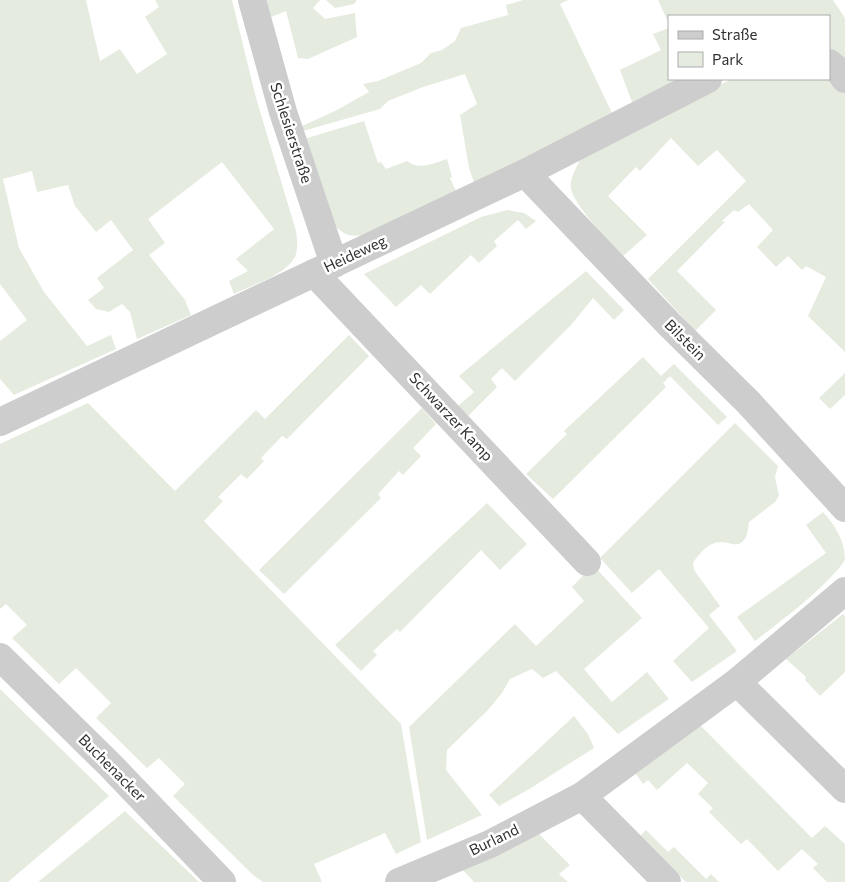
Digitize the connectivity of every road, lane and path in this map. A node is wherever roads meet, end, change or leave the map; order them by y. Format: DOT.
graph roads {
  1 [pos="252,0"];
  2 [pos="830,64"];
  3 [pos="845,79"];
  4 [pos="706,80"];
  5 [pos="525,173"];
  6 [pos="324,268"];
  7 [pos="0,422"];
  8 [pos="845,508"];
  9 [pos="588,562"];
  10 [pos="845,591"];
  11 [pos="0,657"];
  12 [pos="736,682"];
  13 [pos="845,790"];
  14 [pos="582,796"];
  15 [pos="403,881"];
  16 [pos="222,882"];
  17 [pos="667,882"];
  1 -- 6 [label="street, Schlesierstraße"];
  2 -- 3 [label="street"];
  4 -- 5 [label="street, Heideweg"];
  5 -- 6 [label="street, Heideweg"];
  5 -- 8 [label="street, Bilstein"];
  6 -- 7 [label="street, Heideweg"];
  6 -- 9 [label="street, Schwarzer Kamp"];
  10 -- 12 [label="street, Burland"];
  11 -- 16 [label="street, Buchenacker"];
  12 -- 13 [label="street"];
  12 -- 14 [label="street, Burland"];
  14 -- 15 [label="street, Burland"];
  14 -- 17 [label="street"];
}
